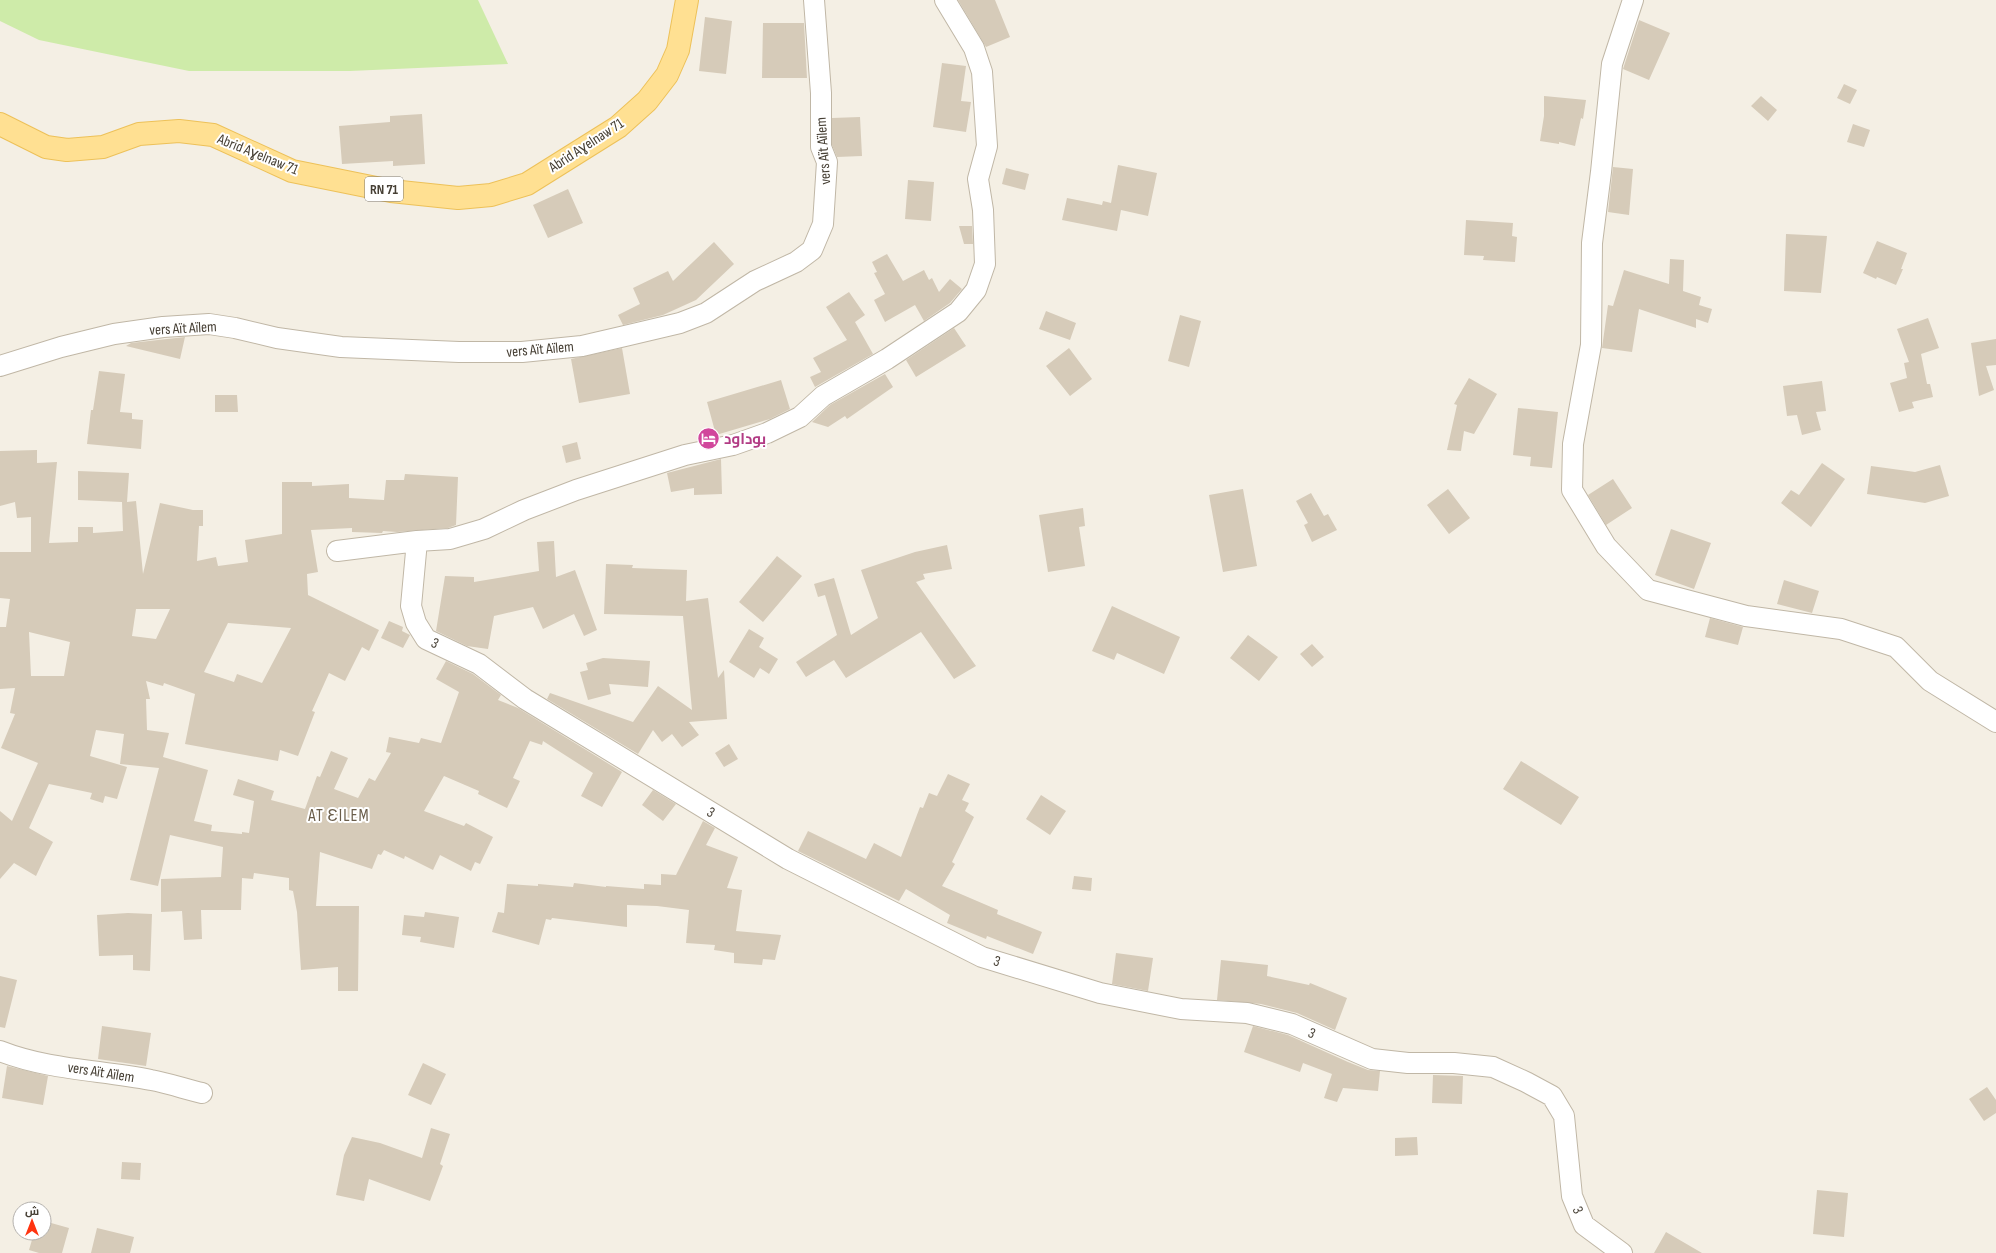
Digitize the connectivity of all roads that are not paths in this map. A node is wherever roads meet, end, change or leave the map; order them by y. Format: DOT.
graph roads {
  1 [pos="687,0"];
  2 [pos="814,0"];
  3 [pos="946,0"];
  4 [pos="1633,0"];
  5 [pos="0,124"];
  6 [pos="0,366"];
  7 [pos="417,541"];
  8 [pos="337,551"];
  9 [pos="1996,722"];
  10 [pos="0,1051"];
  11 [pos="202,1093"];
  12 [pos="1622,1253"];
  1 -- 5 [label="main road, Abrid Aɣelnaw 71 / RN 71"];
  2 -- 6 [label="street, vers Aït Aïlem"];
  3 -- 7 [label="street"];
  4 -- 9 [label="street"];
  7 -- 8 [label="street"];
  7 -- 12 [label="street, 3"];
  10 -- 11 [label="street, vers Aït Aïlem"];
}
